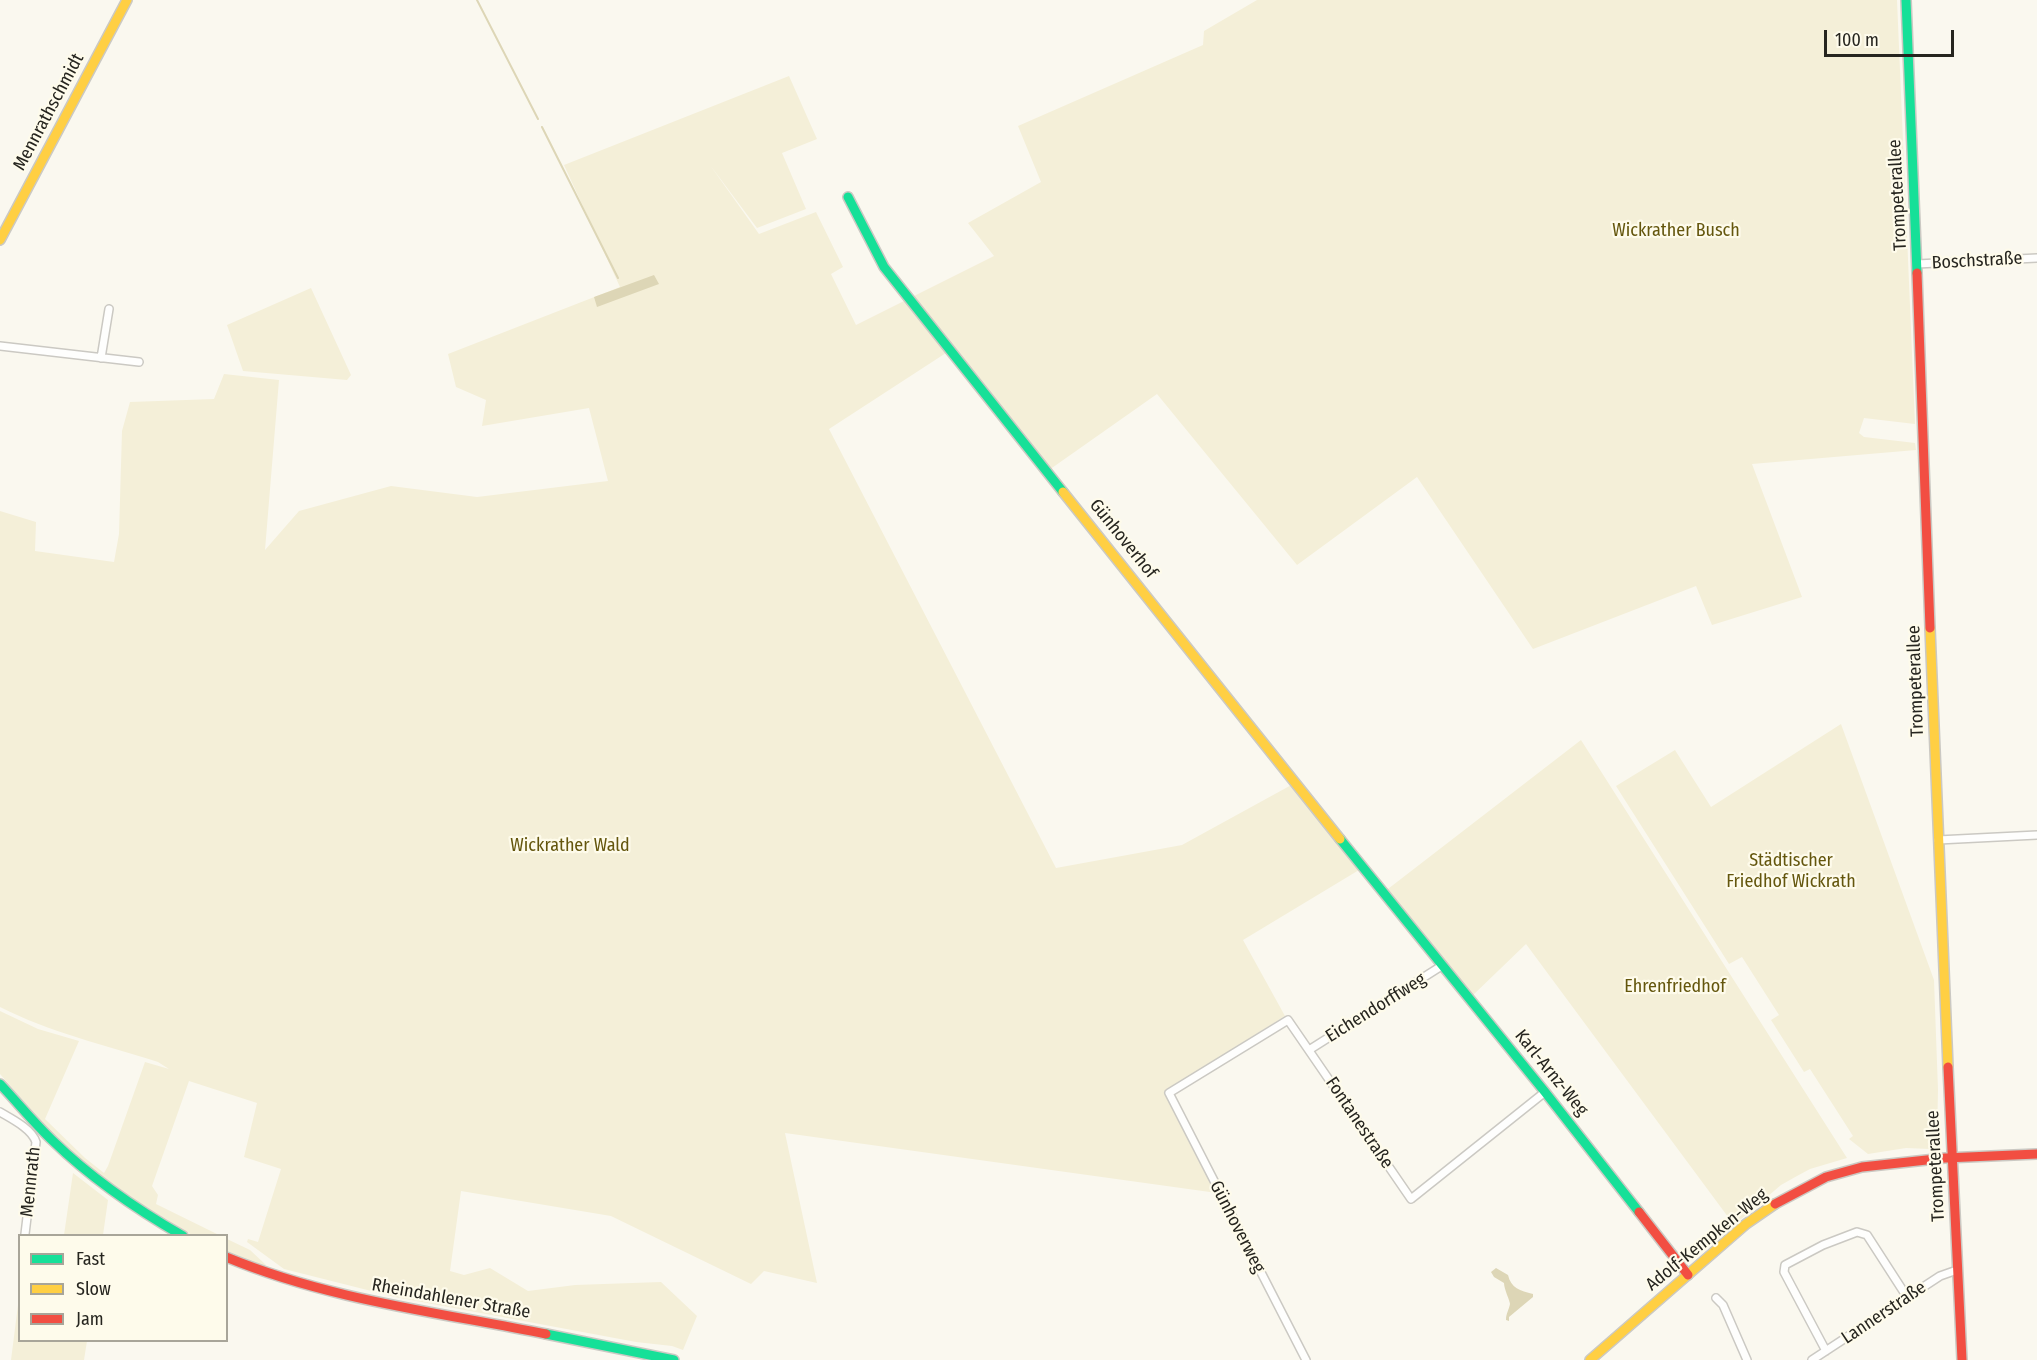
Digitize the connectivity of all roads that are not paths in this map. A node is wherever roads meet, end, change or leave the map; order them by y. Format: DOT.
graph roads {
  1 [pos="127,0"];
  2 [pos="1906,0"];
  3 [pos="848,197"];
  4 [pos="0,240"];
  5 [pos="2037,258"];
  6 [pos="1917,264"];
  7 [pos="109,309"];
  8 [pos="0,346"];
  9 [pos="101,358"];
  10 [pos="139,362"];
  11 [pos="2037,835"];
  12 [pos="1938,840"];
  13 [pos="1385,895"];
  14 [pos="1443,966"];
  15 [pos="1309,1050"];
  16 [pos="0,1083"];
  17 [pos="1545,1092"];
  18 [pos="1169,1093"];
  19 [pos="0,1112"];
  20 [pos="2037,1154"];
  21 [pos="1953,1158"];
  22 [pos="25,1234"];
  23 [pos="180,1234"];
  24 [pos="228,1258"];
  25 [pos="1957,1270"];
  26 [pos="1688,1275"];
  27 [pos="1908,1297"];
  28 [pos="1716,1298"];
  29 [pos="1826,1351"];
  30 [pos="674,1360"];
  31 [pos="1306,1360"];
  32 [pos="1590,1360"];
  33 [pos="1747,1360"];
  34 [pos="1812,1360"];
  35 [pos="1962,1360"];
  1 -- 4 [label="street, Mennrathschmidt"];
  2 -- 6 [label="street, Trompeterallee"];
  3 -- 13 [label="street, Günhoverhof"];
  5 -- 6 [label="street, Boschstraße"];
  6 -- 12 [label="street, Trompeterallee"];
  7 -- 9 [label="street"];
  8 -- 9 [label="street"];
  9 -- 10 [label="street"];
  11 -- 12 [label="street"];
  12 -- 21 [label="street, Trompeterallee"];
  13 -- 14 [label="street, Karl-Arnz-Weg"];
  14 -- 15 [label="street, Eichendorffweg"];
  14 -- 17 [label="street, Karl-Arnz-Weg"];
  15 -- 17 [label="street, Fontanestraße"];
  15 -- 18 [label="street, Fontanestraße"];
  16 -- 23 [label="street"];
  17 -- 26 [label="street, Karl-Arnz-Weg"];
  18 -- 31 [label="street, Günhoverweg"];
  19 -- 22 [label="street, Mennrath"];
  20 -- 21 [label="street, Adolf-Kempken-Weg"];
  21 -- 25 [label="street, Trompeterallee"];
  21 -- 26 [label="street, Adolf-Kempken-Weg"];
  24 -- 30 [label="street, Rheindahlener Straße"];
  25 -- 27 [label="street, Lannerstraße"];
  25 -- 35 [label="street, Trompeterallee"];
  26 -- 32 [label="street, Adolf-Kempken-Weg"];
  27 -- 29 [label="street, Lannerstraße"];
  27 -- 29 [label="street"];
  28 -- 33 [label="street"];
  29 -- 34 [label="street, Lannerstraße"];
}
